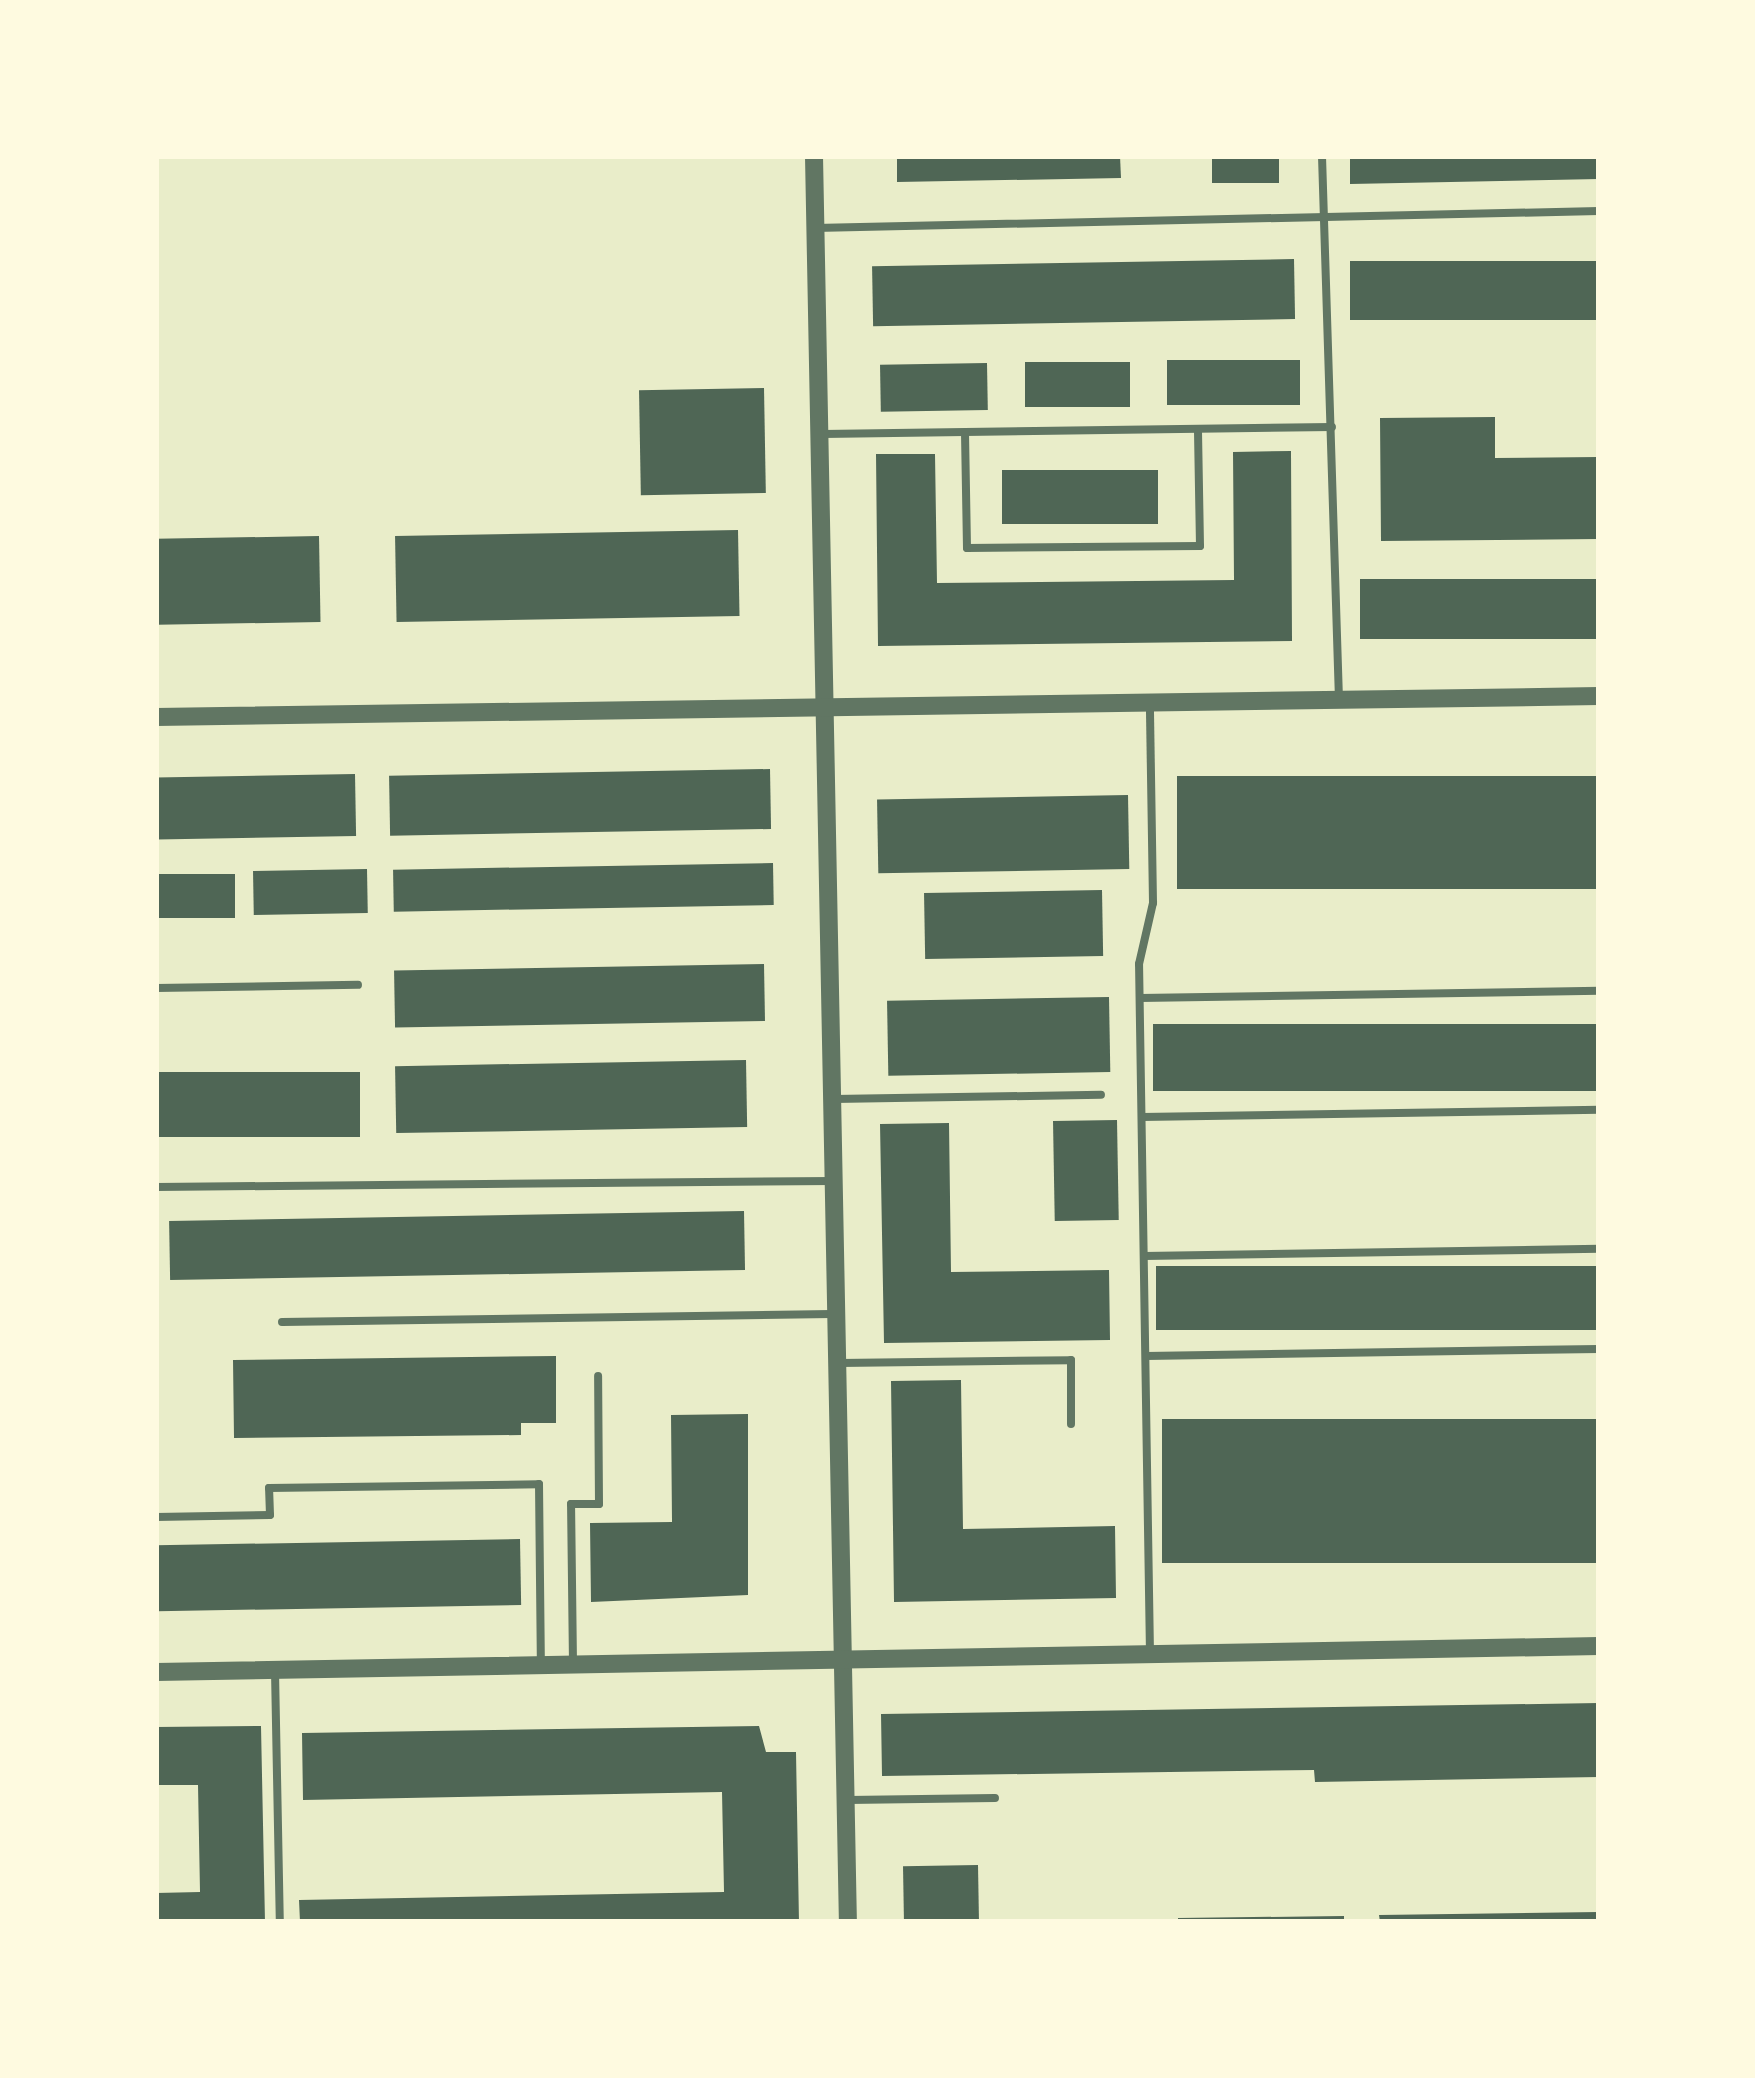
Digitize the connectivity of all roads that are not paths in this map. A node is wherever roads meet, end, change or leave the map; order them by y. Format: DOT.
graph roads {
  1 [pos="814,156"];
  2 [pos="1322,156"];
  3 [pos="1599,211"];
  4 [pos="1324,217"];
  5 [pos="815,229"];
  6 [pos="1332,427"];
  7 [pos="1198,429"];
  8 [pos="965,433"];
  9 [pos="818,434"];
  10 [pos="1599,696"];
  11 [pos="1339,700"];
  12 [pos="1150,704"];
  13 [pos="823,708"];
  14 [pos="156,717"];
  15 [pos="358,985"];
  16 [pos="156,988"];
  17 [pos="1599,992"];
  18 [pos="1140,998"];
  19 [pos="1101,1095"];
  20 [pos="832,1099"];
  21 [pos="1599,1110"];
  22 [pos="1142,1117"];
  23 [pos="834,1181"];
  24 [pos="156,1187"];
  25 [pos="1599,1250"];
  26 [pos="1144,1256"];
  27 [pos="837,1314"];
  28 [pos="282,1322"];
  29 [pos="1599,1349"];
  30 [pos="1145,1356"];
  31 [pos="838,1363"];
  32 [pos="598,1376"];
  33 [pos="1071,1424"];
  34 [pos="156,1517"];
  35 [pos="1599,1646"];
  36 [pos="1150,1654"];
  37 [pos="845,1660"];
  38 [pos="541,1665"];
  39 [pos="573,1665"];
  40 [pos="275,1670"];
  41 [pos="156,1672"];
  42 [pos="995,1798"];
  43 [pos="847,1800"];
  44 [pos="280,1922"];
  45 [pos="848,1922"];
  1 -- 5 [label="street"];
  2 -- 4 [label="lane"];
  3 -- 4 [label="lane"];
  4 -- 5 [label="lane"];
  4 -- 6 [label="lane"];
  5 -- 9 [label="street"];
  6 -- 7 [label="lane"];
  6 -- 11 [label="lane"];
  7 -- 8 [label="lane"];
  7 -- 8 [label="lane"];
  8 -- 9 [label="lane"];
  9 -- 13 [label="street"];
  10 -- 11 [label="street"];
  11 -- 12 [label="street"];
  12 -- 13 [label="street"];
  12 -- 18 [label="lane"];
  13 -- 14 [label="street"];
  13 -- 20 [label="street"];
  15 -- 16 [label="lane"];
  17 -- 18 [label="lane"];
  18 -- 22 [label="lane"];
  19 -- 20 [label="lane"];
  20 -- 23 [label="street"];
  21 -- 22 [label="lane"];
  22 -- 26 [label="lane"];
  23 -- 24 [label="lane"];
  23 -- 27 [label="street"];
  25 -- 26 [label="lane"];
  26 -- 30 [label="lane"];
  27 -- 28 [label="lane"];
  27 -- 31 [label="street"];
  29 -- 30 [label="lane"];
  30 -- 36 [label="lane"];
  31 -- 33 [label="lane"];
  31 -- 37 [label="street"];
  32 -- 39 [label="lane"];
  34 -- 38 [label="lane"];
  35 -- 36 [label="street"];
  36 -- 37 [label="street"];
  37 -- 39 [label="street"];
  37 -- 43 [label="street"];
  38 -- 39 [label="street"];
  38 -- 40 [label="street"];
  40 -- 41 [label="street"];
  40 -- 44 [label="lane"];
  42 -- 43 [label="lane"];
  43 -- 45 [label="street"];
}
